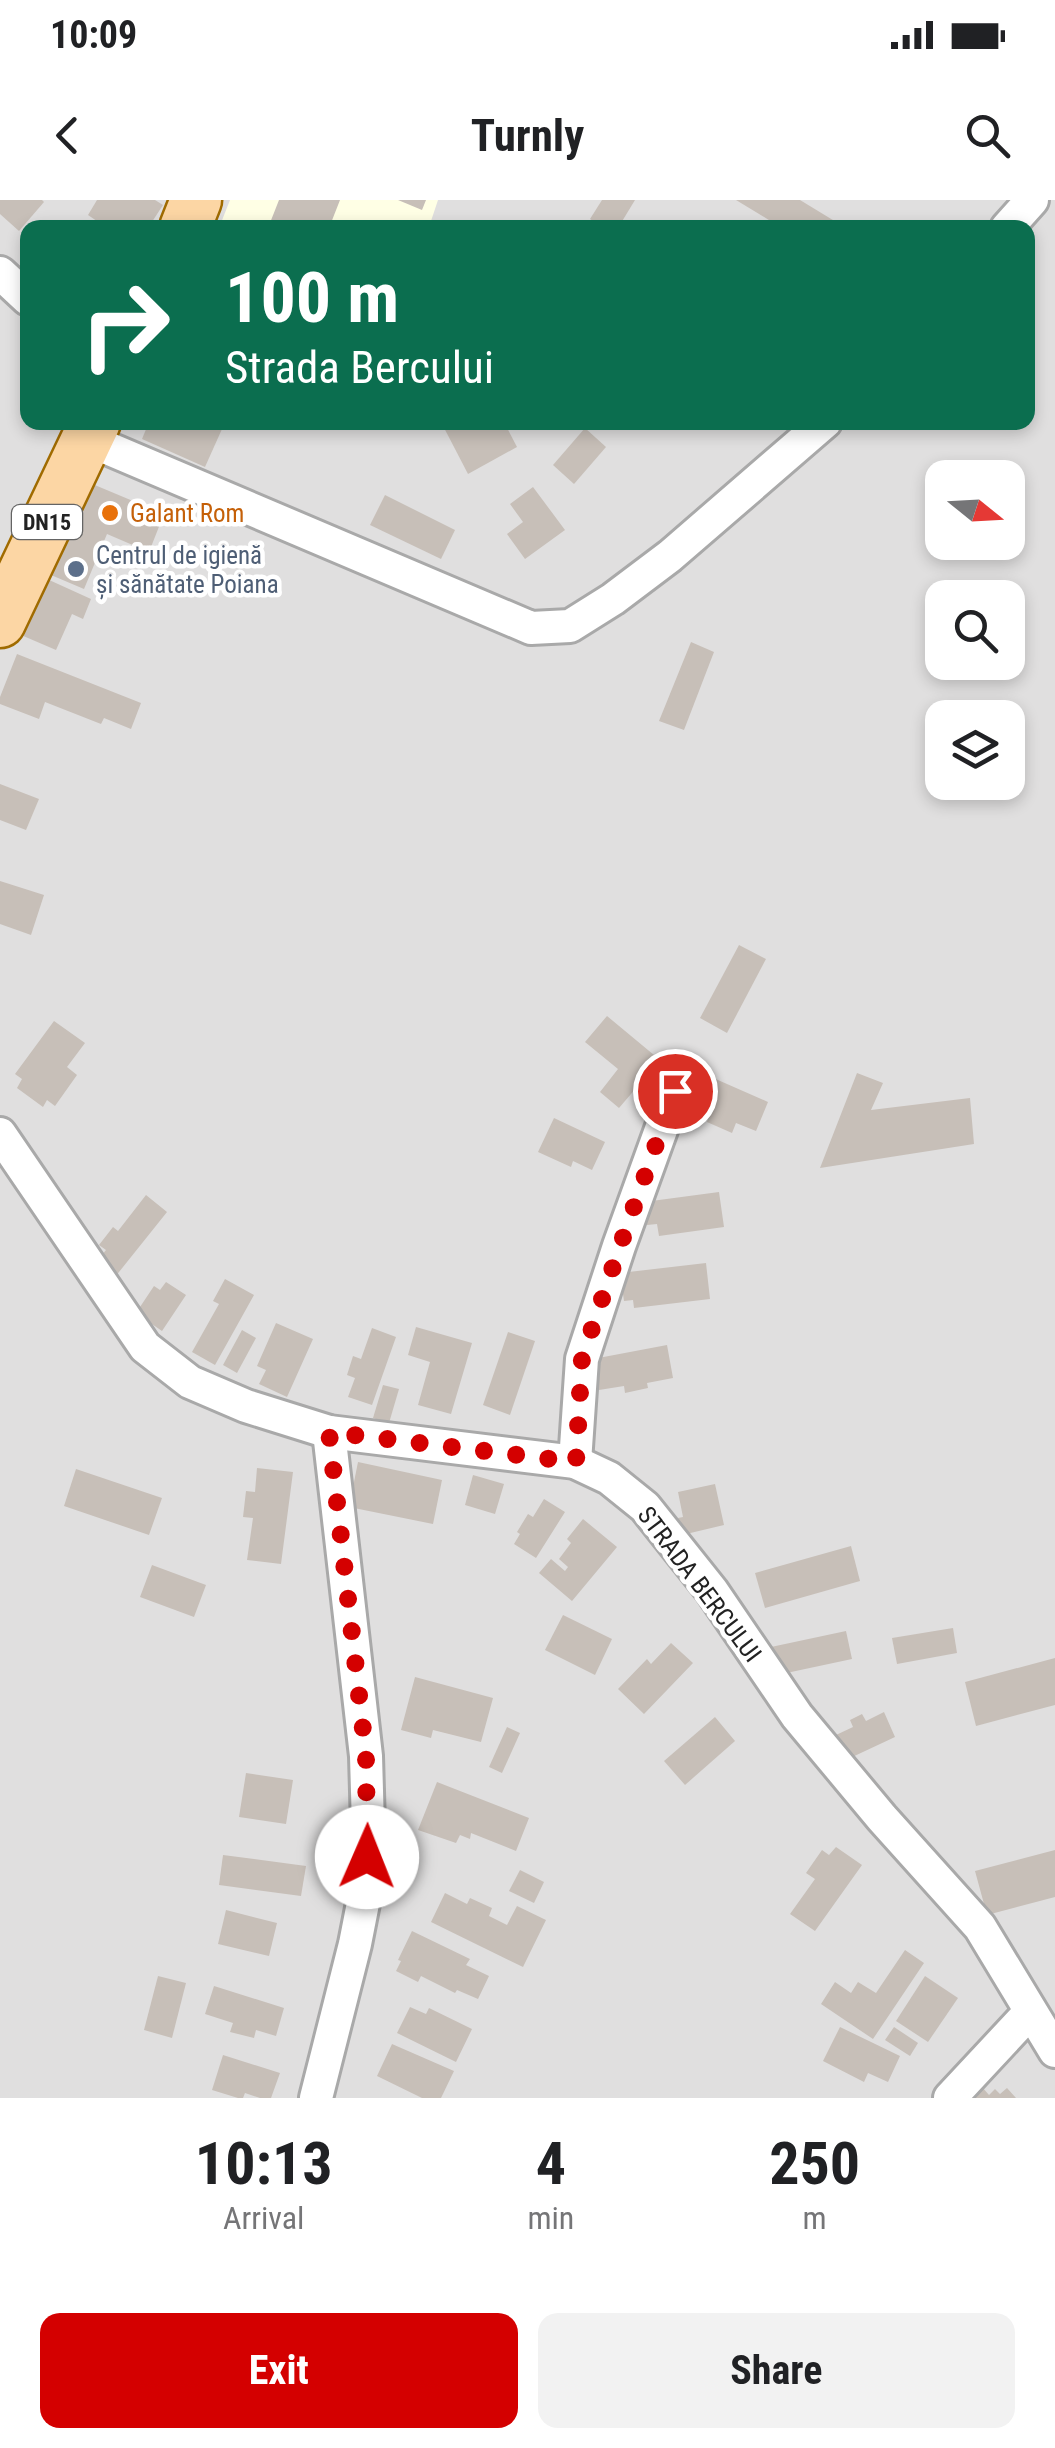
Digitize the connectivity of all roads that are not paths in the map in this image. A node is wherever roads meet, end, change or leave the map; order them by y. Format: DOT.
graph roads {
  1 [pos="1032,200"];
  2 [pos="1014,220"];
  3 [pos="0,273"];
  4 [pos="20,292"];
  5 [pos="815,430"];
  6 [pos="90,431"];
  7 [pos="0,622"];
  8 [pos="675,1091"];
  9 [pos="0,1134"];
  10 [pos="329,1432"];
  11 [pos="576,1462"];
  12 [pos="1030,2012"];
  13 [pos="1055,2051"];
  14 [pos="316,2098"];
  15 [pos="950,2098"];
  1 -- 2 [label="street"];
  3 -- 4 [label="street"];
  5 -- 6 [label="street"];
  6 -- 7 [label="main road, DN15"];
  8 -- 11 [label="street"];
  9 -- 10 [label="street, STRADA BERCULUI"];
  10 -- 11 [label="street, STRADA BERCULUI"];
  10 -- 14 [label="street"];
  11 -- 12 [label="street, STRADA BERCULUI"];
  12 -- 13 [label="street, STRADA BERCULUI"];
  12 -- 15 [label="street"];
}
